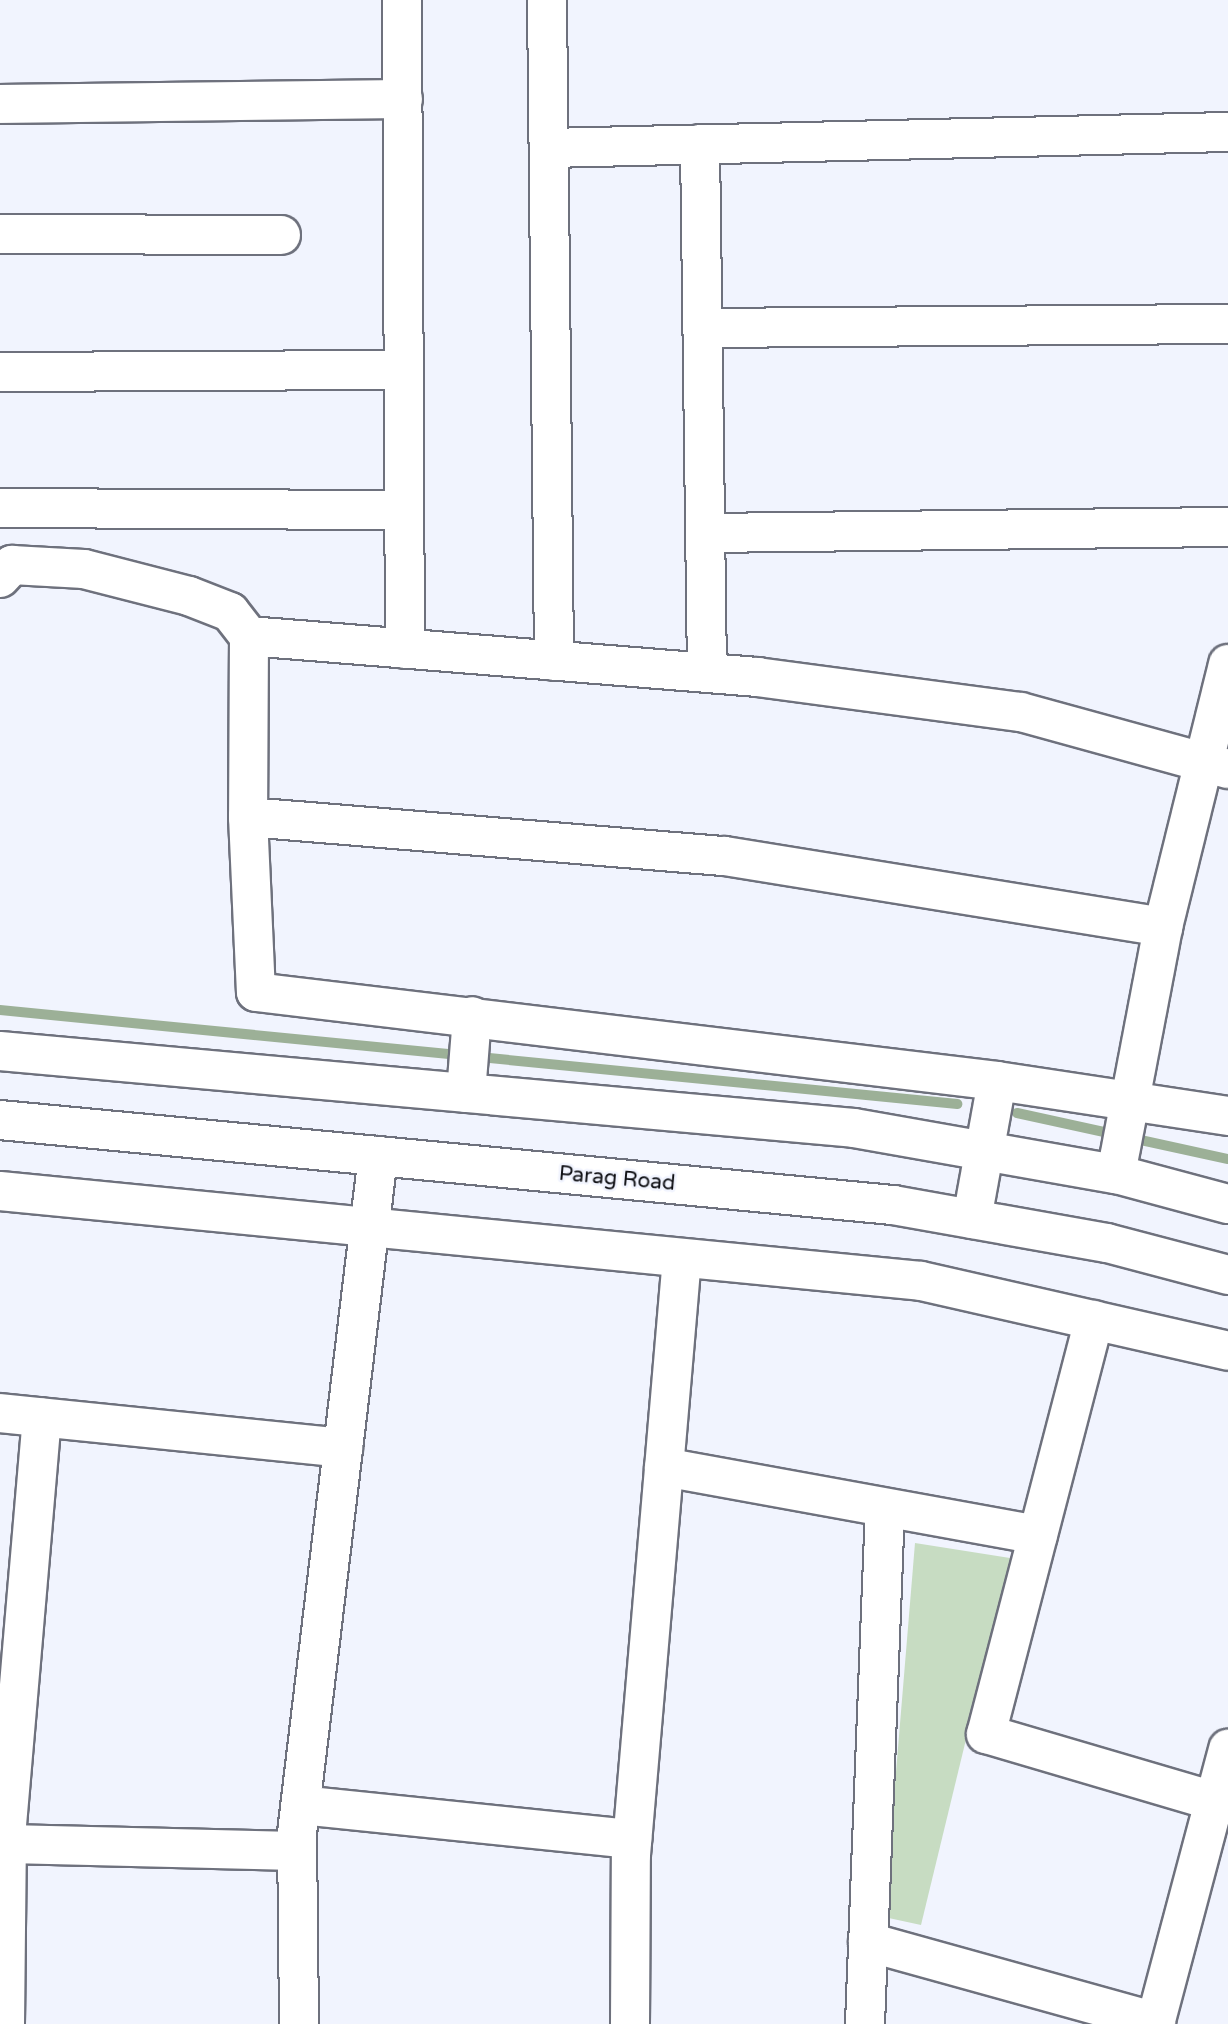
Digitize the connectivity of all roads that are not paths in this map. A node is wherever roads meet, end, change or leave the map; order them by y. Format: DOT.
graph roads {
  1 [pos="402,0"];
  2 [pos="547,0"];
  3 [pos="402,99"];
  4 [pos="0,104"];
  5 [pos="1228,132"];
  6 [pos="700,144"];
  7 [pos="549,148"];
  8 [pos="0,234"];
  9 [pos="281,235"];
  10 [pos="1228,324"];
  11 [pos="702,328"];
  12 [pos="404,370"];
  13 [pos="0,372"];
  14 [pos="0,508"];
  15 [pos="404,510"];
  16 [pos="1228,527"];
  17 [pos="705,533"];
  18 [pos="0,578"];
  19 [pos="249,636"];
  20 [pos="405,649"];
  21 [pos="554,661"];
  22 [pos="1228,664"];
  23 [pos="707,673"];
  24 [pos="1216,764"];
  25 [pos="248,817"];
  26 [pos="1163,927"];
  27 [pos="472,1016"];
  28 [pos="0,1051"];
  29 [pos="997,1081"];
  30 [pos="466,1093"];
  31 [pos="1129,1099"];
  32 [pos="1228,1116"];
  33 [pos="0,1120"];
  34 [pos="984,1151"];
  35 [pos="378,1156"];
  36 [pos="1116,1174"];
  37 [pos="0,1191"];
  38 [pos="1228,1204"];
  39 [pos="972,1219"];
  40 [pos="369,1228"];
  41 [pos="682,1258"];
  42 [pos="1228,1275"];
  43 [pos="1094,1320"];
  44 [pos="1228,1351"];
  45 [pos="0,1413"];
  46 [pos="42,1417"];
  47 [pos="343,1448"];
  48 [pos="664,1467"];
  49 [pos="885,1508"];
  50 [pos="1038,1535"];
  51 [pos="1228,1749"];
  52 [pos="6,1765"];
  53 [pos="1221,1803"];
  54 [pos="301,1805"];
  55 [pos="632,1839"];
  56 [pos="7,1844"];
  57 [pos="297,1851"];
  58 [pos="868,1942"];
  59 [pos="4,2006"];
  60 [pos="1155,2023"];
  61 [pos="299,2024"];
  62 [pos="630,2024"];
  63 [pos="865,2024"];
  1 -- 3 [label="street"];
  2 -- 7 [label="street"];
  3 -- 4 [label="street"];
  3 -- 12 [label="street"];
  5 -- 6 [label="street"];
  6 -- 7 [label="street"];
  6 -- 11 [label="street"];
  7 -- 21 [label="street"];
  8 -- 9 [label="street"];
  10 -- 11 [label="street"];
  11 -- 17 [label="street"];
  12 -- 13 [label="street"];
  12 -- 15 [label="street"];
  14 -- 15 [label="street"];
  15 -- 20 [label="street"];
  16 -- 17 [label="street"];
  17 -- 23 [label="street"];
  18 -- 19 [label="street"];
  19 -- 20 [label="street"];
  19 -- 25 [label="street"];
  20 -- 21 [label="street"];
  21 -- 23 [label="street"];
  22 -- 24 [label="street"];
  23 -- 24 [label="street"];
  24 -- 26 [label="street"];
  25 -- 26 [label="street"];
  25 -- 27 [label="street"];
  26 -- 31 [label="street"];
  27 -- 29 [label="street"];
  27 -- 30 [label="street"];
  28 -- 30 [label="street"];
  29 -- 31 [label="street"];
  29 -- 34 [label="street"];
  30 -- 34 [label="street"];
  31 -- 32 [label="street"];
  31 -- 36 [label="street"];
  33 -- 35 [label="street, Parag Road"];
  34 -- 36 [label="street"];
  34 -- 39 [label="street"];
  35 -- 39 [label="street, Parag Road"];
  35 -- 40 [label="street"];
  36 -- 38 [label="street"];
  37 -- 40 [label="street"];
  39 -- 42 [label="street, Parag Road"];
  40 -- 41 [label="street"];
  40 -- 47 [label="street"];
  41 -- 43 [label="street"];
  41 -- 48 [label="street"];
  43 -- 44 [label="street"];
  43 -- 50 [label="street"];
  45 -- 46 [label="street"];
  46 -- 47 [label="street"];
  46 -- 52 [label="street"];
  47 -- 54 [label="street"];
  48 -- 49 [label="street"];
  48 -- 55 [label="street"];
  49 -- 50 [label="street"];
  49 -- 58 [label="street"];
  50 -- 53 [label="street"];
  51 -- 53 [label="street"];
  52 -- 56 [label="street"];
  53 -- 60 [label="street"];
  54 -- 55 [label="street"];
  54 -- 57 [label="street"];
  55 -- 62 [label="street"];
  56 -- 57 [label="street"];
  56 -- 59 [label="street"];
  57 -- 61 [label="street"];
  58 -- 60 [label="street"];
  58 -- 63 [label="street"];
}
